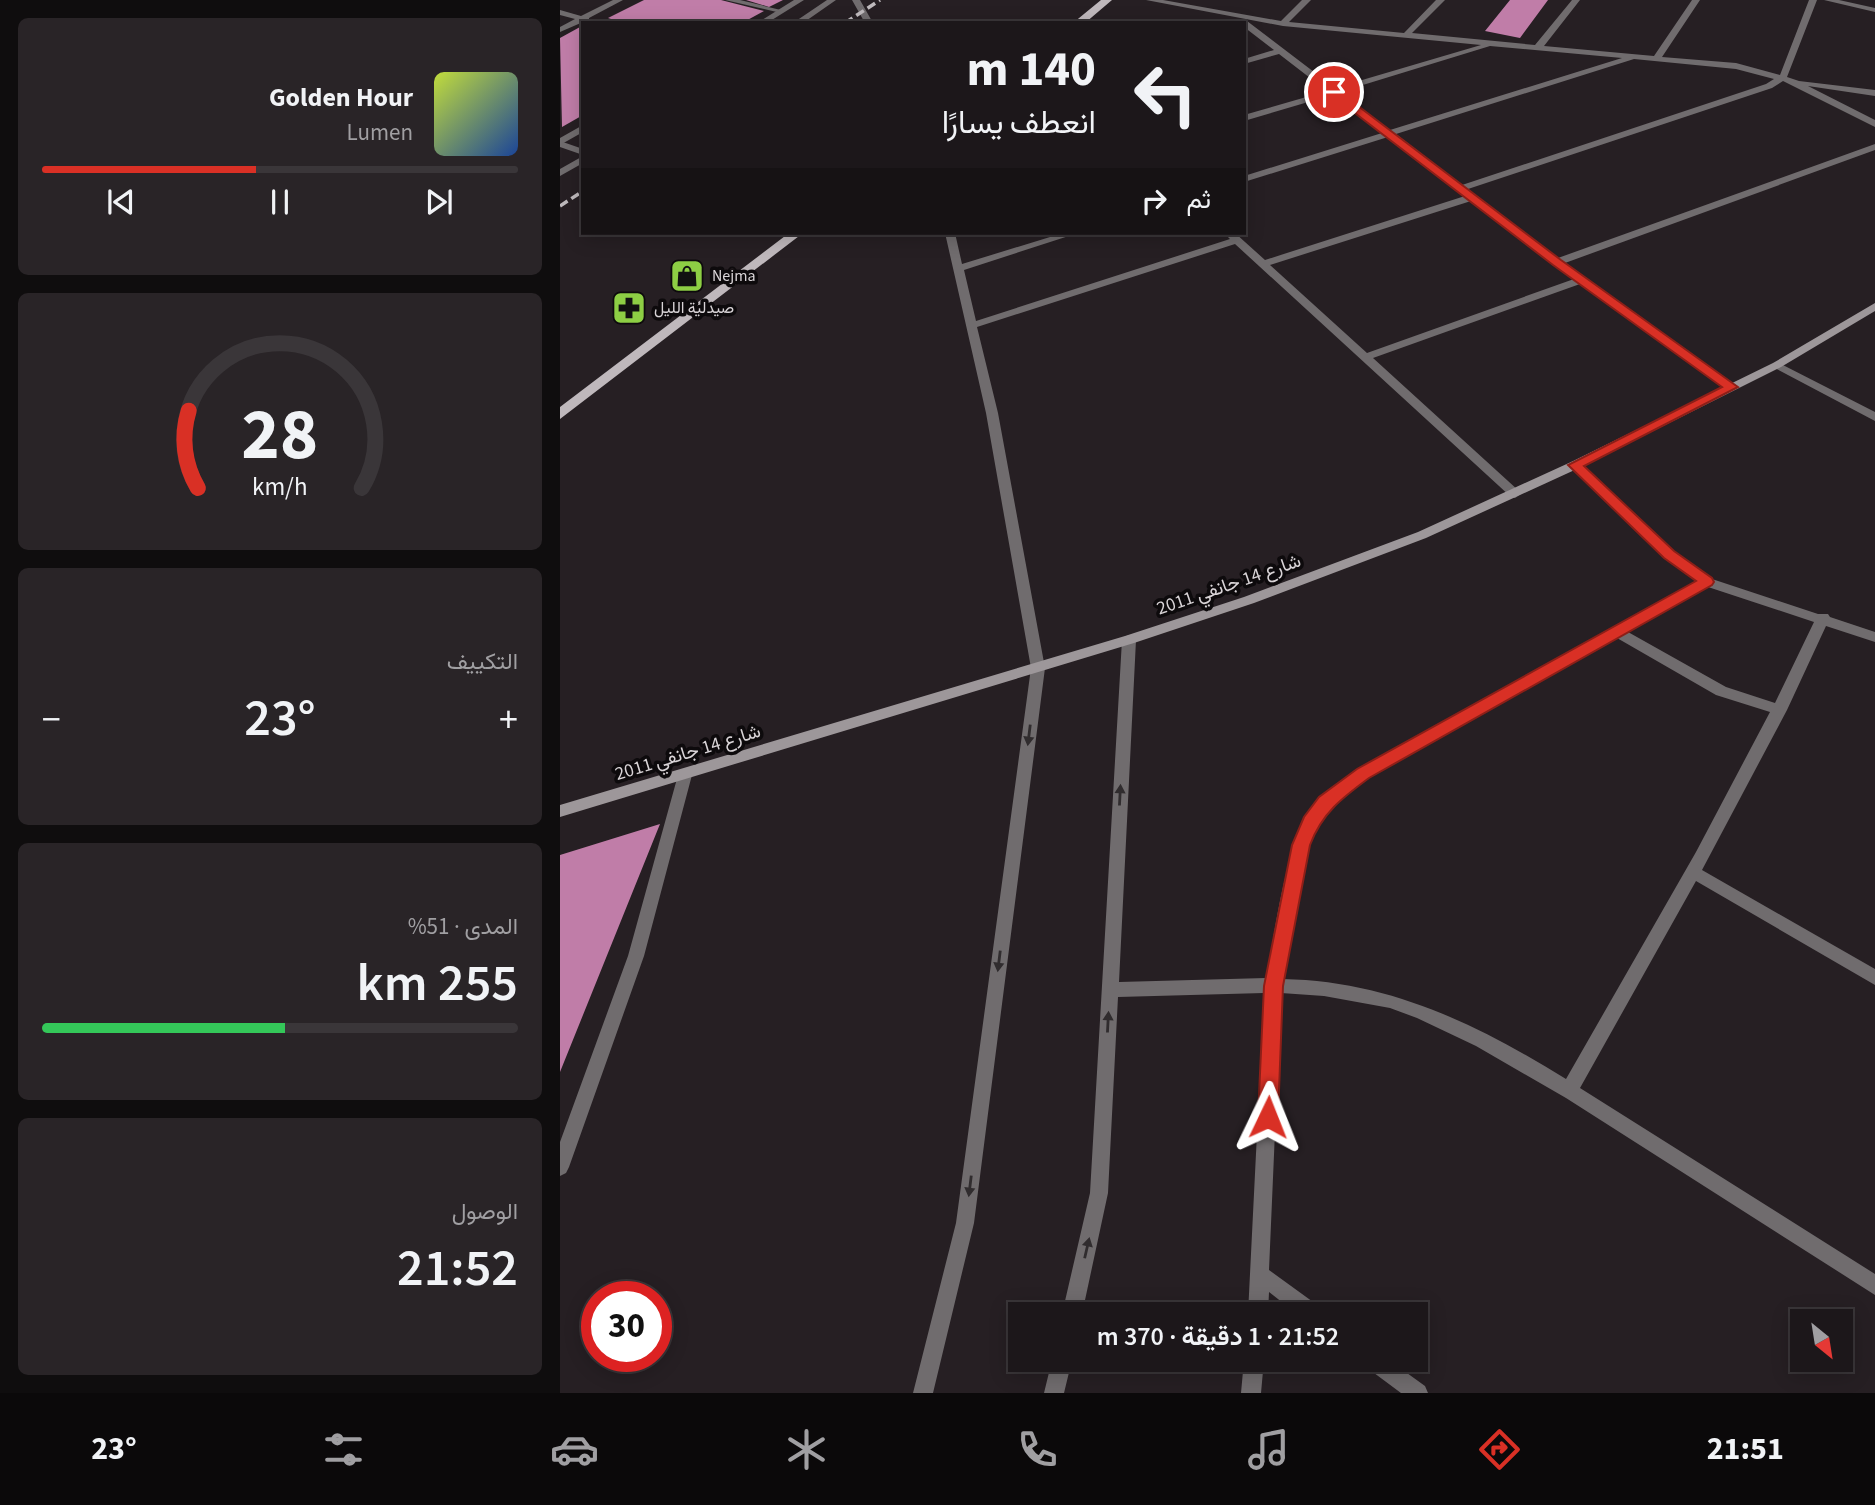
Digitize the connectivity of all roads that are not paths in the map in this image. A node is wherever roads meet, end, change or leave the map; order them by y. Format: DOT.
graph roads {
  1 [pos="619,0"];
  2 [pos="729,0"];
  3 [pos="800,0"];
  4 [pos="832,0"];
  5 [pos="856,0"];
  6 [pos="1107,0"];
  7 [pos="1150,0"];
  8 [pos="1307,0"];
  9 [pos="1441,0"];
  10 [pos="1576,0"];
  11 [pos="1696,0"];
  12 [pos="1813,0"];
  13 [pos="1828,0"];
  14 [pos="1875,10"];
  15 [pos="781,11"];
  16 [pos="560,12"];
  17 [pos="581,19"];
  18 [pos="588,21"];
  19 [pos="764,21"];
  20 [pos="800,21"];
  21 [pos="868,21"];
  22 [pos="1081,21"];
  23 [pos="1241,21"];
  24 [pos="1246,21"];
  25 [pos="1283,24"];
  26 [pos="1246,25"];
  27 [pos="560,30"];
  28 [pos="1405,36"];
  29 [pos="1494,43"];
  30 [pos="1538,47"];
  31 [pos="1281,51"];
  32 [pos="1639,55"];
  33 [pos="1657,57"];
  34 [pos="1246,61"];
  35 [pos="1783,77"];
  36 [pos="1793,81"];
  37 [pos="1334,92"];
  38 [pos="1875,93"];
  39 [pos="1246,117"];
  40 [pos="1875,124"];
  41 [pos="581,129"];
  42 [pos="1389,134"];
  43 [pos="560,143"];
  44 [pos="1875,147"];
  45 [pos="581,151"];
  46 [pos="581,160"];
  47 [pos="560,173"];
  48 [pos="1246,178"];
  49 [pos="1461,188"];
  50 [pos="1473,197"];
  51 [pos="794,235"];
  52 [pos="951,235"];
  53 [pos="1066,235"];
  54 [pos="1233,237"];
  55 [pos="1557,262"];
  56 [pos="1263,264"];
  57 [pos="959,268"];
  58 [pos="1581,280"];
  59 [pos="1875,306"];
  60 [pos="973,325"];
  61 [pos="1365,357"];
  62 [pos="1777,365"];
  63 [pos="1731,387"];
  64 [pos="560,414"];
  65 [pos="1875,417"];
  66 [pos="1575,465"];
  67 [pos="1515,494"];
  68 [pos="1707,582"];
  69 [pos="1823,617"];
  70 [pos="1617,632"];
  71 [pos="1875,637"];
  72 [pos="1129,640"];
  73 [pos="1038,667"];
  74 [pos="1780,710"];
  75 [pos="685,775"];
  76 [pos="560,811"];
  77 [pos="1695,873"];
  78 [pos="1875,978"];
  79 [pos="1273,986"];
  80 [pos="1110,990"];
  81 [pos="1569,1090"];
  82 [pos="560,1167"];
  83 [pos="1261,1275"];
  84 [pos="1875,1285"];
  85 [pos="1075,1302"];
  86 [pos="1259,1302"];
  87 [pos="1297,1302"];
  88 [pos="1059,1372"];
  89 [pos="1253,1372"];
  90 [pos="1389,1372"];
  91 [pos="923,1393"];
  92 [pos="1054,1393"];
  93 [pos="1251,1393"];
  94 [pos="1418,1393"];
  1 -- 17 [label="street"];
  2 -- 15 [label="street"];
  3 -- 15 [label="street"];
  4 -- 20 [label="street"];
  5 -- 21 [label="street"];
  6 -- 22 [label="main road"];
  7 -- 23 [label="street"];
  8 -- 25 [label="street"];
  9 -- 28 [label="street"];
  10 -- 30 [label="street"];
  11 -- 33 [label="street"];
  12 -- 35 [label="street"];
  13 -- 14 [label="street"];
  15 -- 19 [label="street"];
  16 -- 17 [label="street"];
  17 -- 18 [label="street"];
  17 -- 27 [label="street"];
  24 -- 25 [label="street"];
  25 -- 28 [label="street"];
  26 -- 31 [label="street"];
  28 -- 29 [label="street"];
  29 -- 30 [label="street"];
  29 -- 37 [label="street"];
  30 -- 32 [label="street"];
  31 -- 34 [label="street"];
  31 -- 37 [label="street"];
  32 -- 33 [label="street"];
  32 -- 42 [label="street"];
  33 -- 35 [label="street"];
  35 -- 36 [label="street"];
  35 -- 49 [label="street"];
  36 -- 38 [label="street"];
  36 -- 40 [label="street"];
  37 -- 39 [label="street"];
  37 -- 42 [label="street"];
  41 -- 43 [label="street"];
  42 -- 48 [label="street"];
  42 -- 49 [label="street"];
  43 -- 45 [label="street"];
  44 -- 55 [label="street"];
  46 -- 47 [label="street"];
  49 -- 50 [label="street"];
  50 -- 55 [label="street"];
  50 -- 56 [label="street"];
  51 -- 64 [label="main road"];
  52 -- 57 [label="street"];
  53 -- 57 [label="street"];
  54 -- 56 [label="street"];
  54 -- 60 [label="street"];
  55 -- 58 [label="street"];
  56 -- 61 [label="street"];
  57 -- 60 [label="street"];
  58 -- 61 [label="street"];
  58 -- 63 [label="street"];
  59 -- 62 [label="main road, شارع 14 جانفي 2011"];
  60 -- 73 [label="street"];
  61 -- 67 [label="street"];
  62 -- 63 [label="main road, شارع 14 جانفي 2011"];
  62 -- 65 [label="street"];
  63 -- 66 [label="main road, شارع 14 جانفي 2011"];
  66 -- 67 [label="main road, شارع 14 جانفي 2011"];
  66 -- 68 [label="street"];
  67 -- 72 [label="main road, شارع 14 جانفي 2011"];
  68 -- 69 [label="street"];
  68 -- 70 [label="street"];
  69 -- 71 [label="street"];
  69 -- 74 [label="street"];
  70 -- 74 [label="street"];
  70 -- 79 [label="street"];
  72 -- 73 [label="main road, شارع 14 جانفي 2011"];
  80 -- 72 [label="street, one-way"];
  73 -- 75 [label="main road, شارع 14 جانفي 2011"];
  73 -- 91 [label="street, one-way"];
  74 -- 77 [label="street"];
  75 -- 76 [label="main road, شارع 14 جانفي 2011"];
  75 -- 82 [label="street"];
  77 -- 78 [label="street"];
  77 -- 81 [label="street"];
  79 -- 80 [label="street"];
  79 -- 81 [label="street"];
  79 -- 83 [label="street"];
  85 -- 80 [label="street, one-way"];
  81 -- 84 [label="street"];
  83 -- 86 [label="street"];
  83 -- 87 [label="street"];
  88 -- 92 [label="street"];
  89 -- 93 [label="street"];
  90 -- 94 [label="street"];
}
